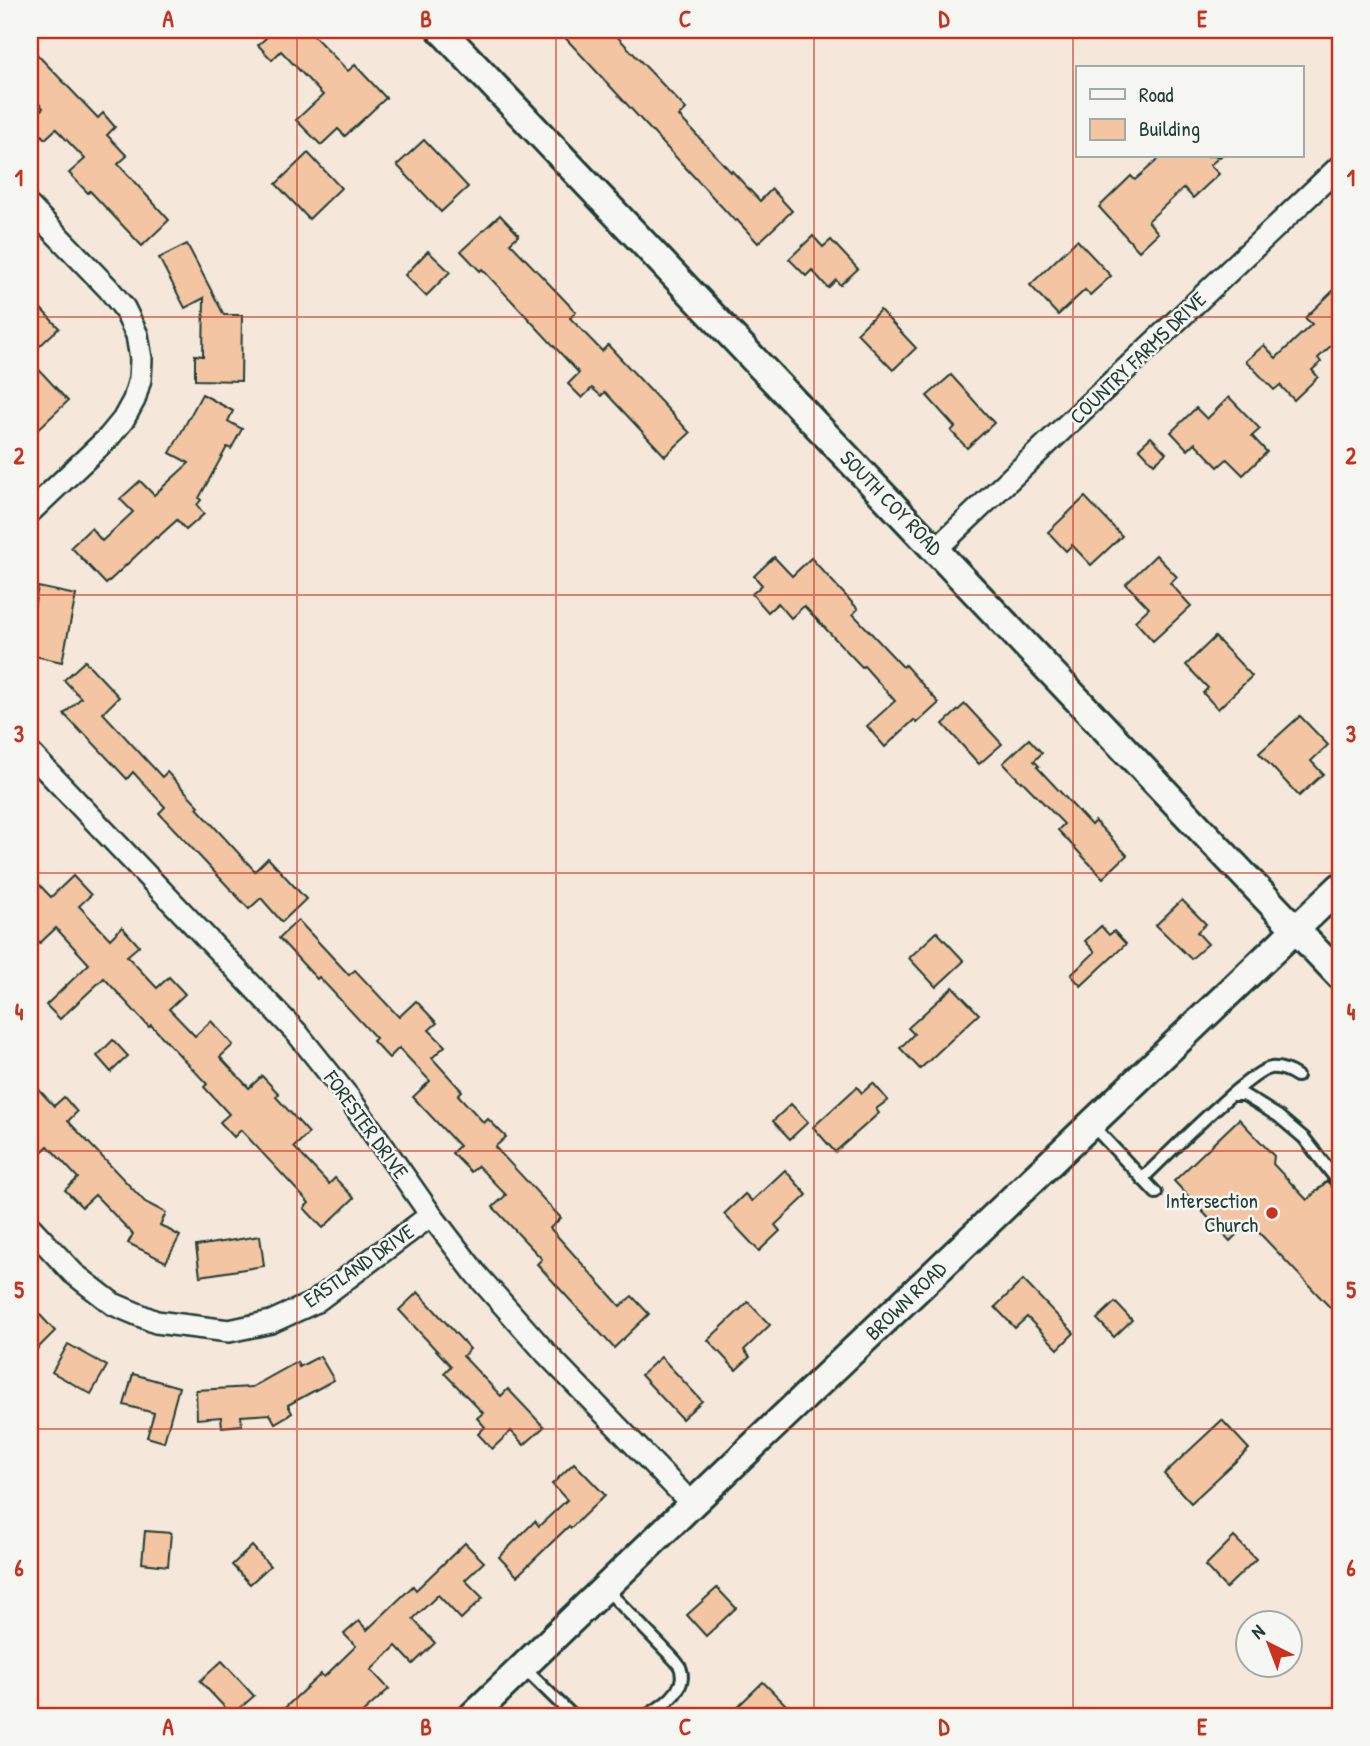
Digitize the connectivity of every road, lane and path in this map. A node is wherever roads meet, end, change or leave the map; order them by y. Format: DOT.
graph roads {
  1 [pos="441,30"];
  2 [pos="1340,166"];
  3 [pos="30,207"];
  4 [pos="30,512"];
  5 [pos="935,550"];
  6 [pos="30,753"];
  7 [pos="1340,887"];
  8 [pos="1296,929"];
  9 [pos="1340,976"];
  10 [pos="1297,1076"];
  11 [pos="1231,1096"];
  12 [pos="1091,1124"];
  13 [pos="1142,1179"];
  14 [pos="1340,1184"];
  15 [pos="1156,1193"];
  16 [pos="430,1215"];
  17 [pos="30,1227"];
  18 [pos="692,1504"];
  19 [pos="605,1588"];
  20 [pos="523,1667"];
  21 [pos="472,1716"];
  22 [pos="573,1716"];
  23 [pos="646,1716"];
  1 -- 5 [label="street, SOUTH COY ROAD"];
  2 -- 5 [label="street, COUNTRY FARMS DRIVE"];
  3 -- 4 [label="street"];
  5 -- 8 [label="street, SOUTH COY ROAD"];
  6 -- 16 [label="street, FORESTER DRIVE"];
  7 -- 8 [label="street, BROWN ROAD"];
  8 -- 9 [label="street, SOUTH COY ROAD"];
  8 -- 12 [label="street, BROWN ROAD"];
  10 -- 11 [label="lane"];
  11 -- 13 [label="lane"];
  11 -- 14 [label="lane"];
  12 -- 13 [label="lane"];
  12 -- 18 [label="street, BROWN ROAD"];
  13 -- 15 [label="lane"];
  16 -- 17 [label="street, EASTLAND DRIVE"];
  16 -- 18 [label="street, FORESTER DRIVE"];
  18 -- 19 [label="street, BROWN ROAD"];
  19 -- 20 [label="street, BROWN ROAD"];
  19 -- 23 [label="lane"];
  20 -- 21 [label="street, BROWN ROAD"];
  20 -- 22 [label="lane"];
}
